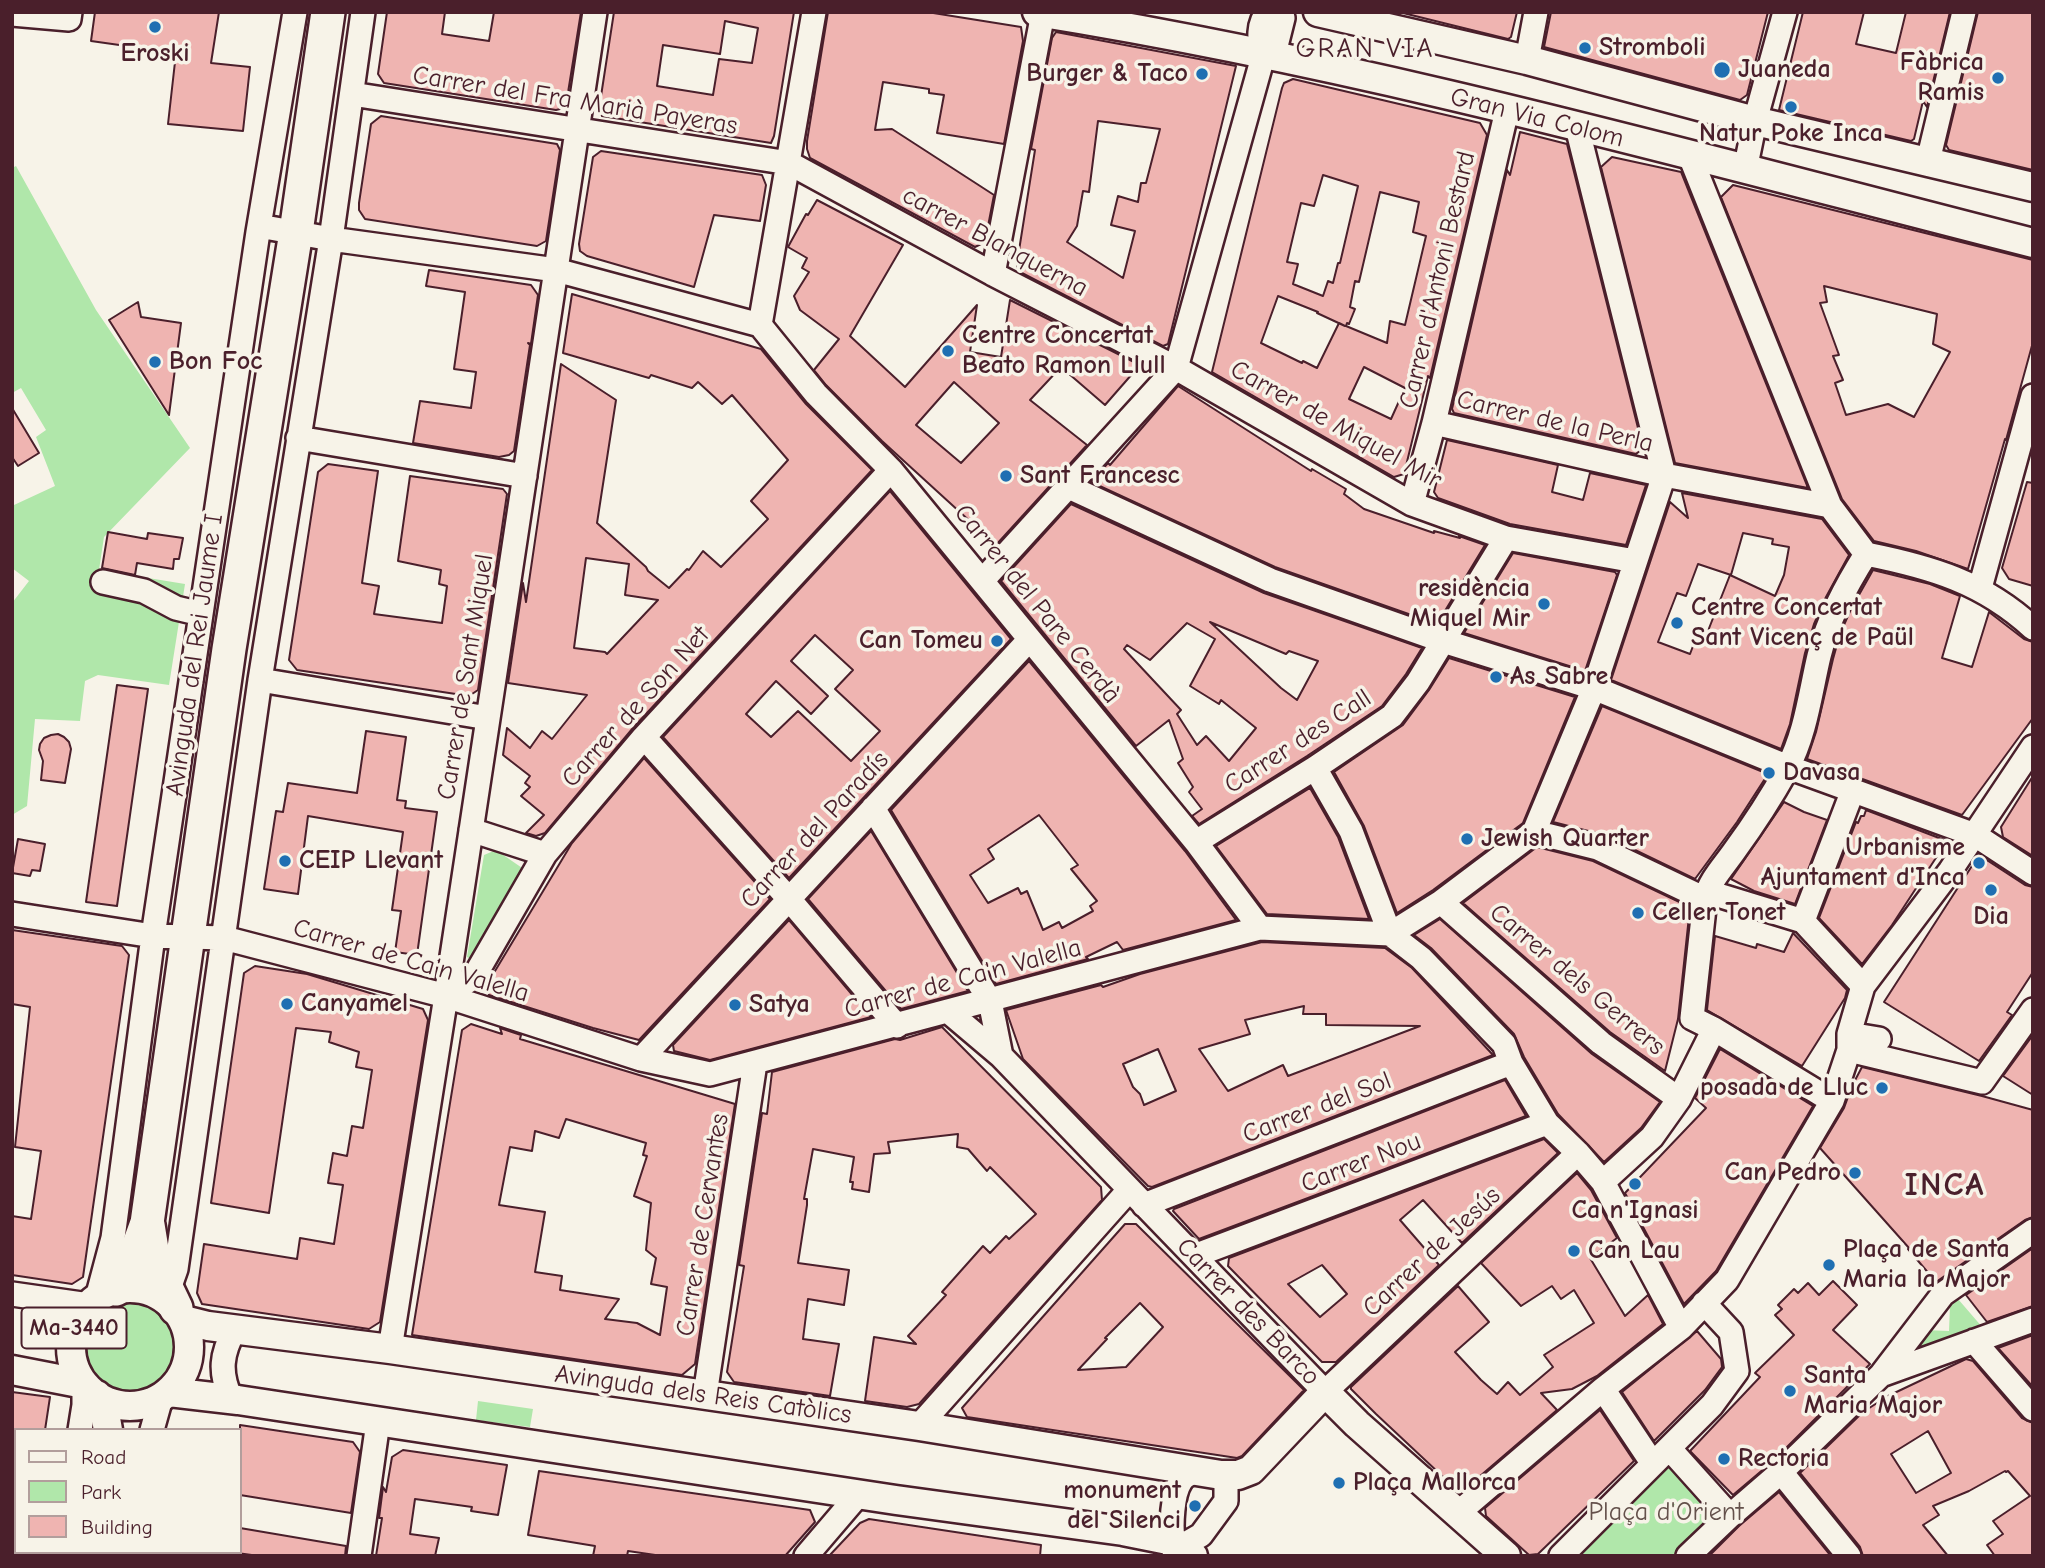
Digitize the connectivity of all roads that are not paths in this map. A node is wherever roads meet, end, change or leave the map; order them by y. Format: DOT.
graph roads {
  1 [pos="70,12"];
  2 [pos="295,12"];
  3 [pos="328,12"];
  4 [pos="363,12"];
  5 [pos="595,12"];
  6 [pos="814,12"];
  7 [pos="1038,12"];
  8 [pos="1268,12"];
  9 [pos="1281,12"];
  10 [pos="1318,12"];
  11 [pos="1536,12"];
  12 [pos="1785,12"];
  13 [pos="1964,12"];
  14 [pos="1043,13"];
  15 [pos="12,14"];
  16 [pos="1264,53"];
  17 [pos="1527,60"];
  18 [pos="352,94"];
  19 [pos="1507,110"];
  20 [pos="1755,121"];
  21 [pos="1577,127"];
  22 [pos="577,130"];
  23 [pos="1690,156"];
  24 [pos="1928,161"];
  25 [pos="789,163"];
  26 [pos="1745,170"];
  27 [pos="2033,187"];
  28 [pos="259,226"];
  29 [pos="296,232"];
  30 [pos="331,239"];
  31 [pos="2033,243"];
  32 [pos="556,270"];
  33 [pos="993,274"];
  34 [pos="760,325"];
  35 [pos="1176,368"];
  36 [pos="2033,396"];
  37 [pos="1434,423"];
  38 [pos="299,438"];
  39 [pos="891,470"];
  40 [pos="1664,475"];
  41 [pos="524,476"];
  42 [pos="1069,487"];
  43 [pos="1412,504"];
  44 [pos="1830,506"];
  45 [pos="1506,538"];
  46 [pos="1866,554"];
  47 [pos="1635,561"];
  48 [pos="982,581"];
  49 [pos="103,582"];
  50 [pos="1980,588"];
  51 [pos="201,614"];
  52 [pos="2033,628"];
  53 [pos="1029,640"];
  54 [pos="1443,641"];
  55 [pos="260,680"];
  56 [pos="1594,688"];
  57 [pos="488,718"];
  58 [pos="644,737"];
  59 [pos="2033,747"];
  60 [pos="1788,767"];
  61 [pos="1315,768"];
  62 [pos="1853,790"];
  63 [pos="873,808"];
  64 [pos="471,830"];
  65 [pos="1534,832"];
  66 [pos="1975,835"];
  67 [pos="1196,842"];
  68 [pos="545,854"];
  69 [pos="2033,873"];
  70 [pos="789,899"];
  71 [pos="1705,900"];
  72 [pos="1441,902"];
  73 [pos="12,914"];
  74 [pos="1803,921"];
  75 [pos="1260,929"];
  76 [pos="1390,934"];
  77 [pos="153,936"];
  78 [pos="188,937"];
  79 [pos="224,938"];
  80 [pos="1863,986"];
  81 [pos="446,996"];
  82 [pos="990,1001"];
  83 [pos="2033,1010"];
  84 [pos="949,1012"];
  85 [pos="897,1026"];
  86 [pos="1714,1029"];
  87 [pos="1879,1039"];
  88 [pos="1849,1042"];
  89 [pos="1001,1056"];
  90 [pos="642,1059"];
  91 [pos="755,1063"];
  92 [pos="1511,1063"];
  93 [pos="1679,1099"];
  94 [pos="1832,1101"];
  95 [pos="1546,1122"];
  96 [pos="1578,1153"];
  97 [pos="1603,1182"];
  98 [pos="1136,1198"];
  99 [pos="147,1223"];
  100 [pos="2033,1231"];
  101 [pos="1195,1256"];
  102 [pos="12,1294"];
  103 [pos="101,1297"];
  104 [pos="1704,1303"];
  105 [pos="176,1307"];
  106 [pos="2033,1320"];
  107 [pos="1681,1328"];
  108 [pos="236,1329"];
  109 [pos="1974,1341"];
  110 [pos="71,1343"];
  111 [pos="390,1349"];
  112 [pos="12,1368"];
  113 [pos="1881,1375"];
  114 [pos="90,1390"];
  115 [pos="1603,1390"];
  116 [pos="1325,1392"];
  117 [pos="705,1395"];
  118 [pos="231,1399"];
  119 [pos="157,1406"];
  120 [pos="2033,1409"];
  121 [pos="378,1422"];
  122 [pos="919,1426"];
  123 [pos="80,1428"];
  124 [pos="108,1428"];
  125 [pos="132,1428"];
  126 [pos="1661,1456"];
  127 [pos="1781,1472"];
  128 [pos="1208,1473"];
  129 [pos="859,1494"];
  130 [pos="1458,1513"];
  131 [pos="1730,1516"];
  132 [pos="1181,1550"];
  133 [pos="359,1556"];
  134 [pos="806,1556"];
  135 [pos="1506,1556"];
  136 [pos="1561,1556"];
  137 [pos="1688,1556"];
  138 [pos="1849,1556"];
  1 -- 15 [label="street"];
  2 -- 28 [label="street, Avinguda del Rei Jaume I"];
  3 -- 29 [label="highway, Avinguda del Rei Jaume I"];
  4 -- 18 [label="street"];
  5 -- 22 [label="street, Carrer de Sant Miquel"];
  6 -- 25 [label="street"];
  7 -- 14 [label="main road, Gran Via Colom"];
  8 -- 16 [label="street"];
  9 -- 16 [label="street"];
  10 -- 17 [label="main road, Gran Via Colom"];
  11 -- 17 [label="street"];
  12 -- 20 [label="street"];
  13 -- 24 [label="street"];
  14 -- 16 [label="main road, Gran Via Colom"];
  14 -- 33 [label="street"];
  16 -- 19 [label="main road, Gran Via Colom"];
  16 -- 35 [label="street"];
  17 -- 20 [label="main road, Gran Via Colom"];
  18 -- 22 [label="street, Carrer del Fra Marià Payeras"];
  18 -- 30 [label="street"];
  19 -- 21 [label="main road, Gran Via Colom"];
  19 -- 37 [label="street, Carrer d'Antoni Bestard"];
  20 -- 24 [label="main road, Gran Via Colom"];
  20 -- 26 [label="street"];
  21 -- 23 [label="main road, Gran Via Colom"];
  21 -- 40 [label="street"];
  22 -- 25 [label="street, Carrer del Fra Marià Payeras"];
  22 -- 32 [label="street, Carrer de Sant Miquel"];
  23 -- 26 [label="main road, Gran Via Colom"];
  23 -- 44 [label="street"];
  24 -- 27 [label="main road, Gran Via Colom"];
  25 -- 33 [label="street, carrer Blanquerna"];
  25 -- 34 [label="street"];
  26 -- 31 [label="main road, Gran Via Colom"];
  28 -- 29 [label="street"];
  28 -- 51 [label="street, Avinguda del Rei Jaume I"];
  29 -- 30 [label="street"];
  29 -- 78 [label="highway, Avinguda del Rei Jaume I"];
  30 -- 32 [label="street"];
  30 -- 38 [label="street"];
  32 -- 34 [label="street"];
  32 -- 41 [label="street, Carrer de Sant Miquel"];
  33 -- 35 [label="street, carrer Blanquerna"];
  34 -- 39 [label="street, Carrer del Pare Cerdà"];
  35 -- 42 [label="street"];
  35 -- 43 [label="street, Carrer de Miquel Mir"];
  36 -- 50 [label="street"];
  37 -- 40 [label="street, Carrer de la Perla"];
  37 -- 43 [label="street, Carrer d'Antoni Bestard"];
  38 -- 41 [label="street"];
  38 -- 55 [label="street"];
  39 -- 48 [label="street, Carrer del Pare Cerdà"];
  39 -- 58 [label="street, Carrer de Son Net"];
  40 -- 44 [label="street, Carrer de la Perla"];
  40 -- 47 [label="street"];
  41 -- 57 [label="street, Carrer de Sant Miquel"];
  42 -- 48 [label="street"];
  42 -- 54 [label="street"];
  43 -- 45 [label="street, Carrer de Miquel Mir"];
  44 -- 46 [label="street"];
  45 -- 47 [label="street, Carrer de Miquel Mir"];
  45 -- 54 [label="street, Carrer des Call"];
  46 -- 50 [label="street"];
  46 -- 60 [label="street"];
  47 -- 56 [label="street"];
  48 -- 53 [label="street, Carrer del Pare Cerdà"];
  49 -- 51 [label="street"];
  50 -- 52 [label="street"];
  51 -- 77 [label="street, Avinguda del Rei Jaume I"];
  53 -- 63 [label="street, Carrer del Paradís"];
  53 -- 67 [label="street, Carrer del Pare Cerdà"];
  54 -- 56 [label="street"];
  54 -- 61 [label="street, Carrer des Call"];
  55 -- 57 [label="street"];
  55 -- 79 [label="street"];
  56 -- 60 [label="street"];
  56 -- 65 [label="street"];
  57 -- 64 [label="street, Carrer de Sant Miquel"];
  58 -- 68 [label="street, Carrer de Son Net"];
  58 -- 70 [label="street"];
  59 -- 66 [label="street"];
  60 -- 62 [label="street"];
  60 -- 71 [label="street"];
  61 -- 67 [label="street, Carrer des Call"];
  61 -- 76 [label="street"];
  62 -- 66 [label="street"];
  62 -- 74 [label="street"];
  63 -- 70 [label="street, Carrer del Paradís"];
  63 -- 82 [label="street"];
  64 -- 68 [label="street"];
  64 -- 81 [label="street, Carrer de Sant Miquel"];
  65 -- 71 [label="street"];
  65 -- 72 [label="street"];
  66 -- 69 [label="street"];
  66 -- 80 [label="street"];
  67 -- 75 [label="street, Carrer del Pare Cerdà"];
  68 -- 81 [label="street, Carrer de Son Net"];
  70 -- 85 [label="street"];
  70 -- 90 [label="street, Carrer del Paradís"];
  71 -- 74 [label="street"];
  71 -- 86 [label="street"];
  72 -- 76 [label="street"];
  72 -- 93 [label="street, Carrer dels Gerrers"];
  73 -- 77 [label="street, Carrer de Ca'n Valella"];
  74 -- 80 [label="street"];
  75 -- 76 [label="street, Carrer de Ca'n Valella"];
  75 -- 82 [label="street, Carrer de Ca'n Valella"];
  76 -- 92 [label="street"];
  77 -- 78 [label="street, Carrer de Ca'n Valella"];
  77 -- 103 [label="street, Avinguda del Rei Jaume I"];
  78 -- 79 [label="street, Carrer de Ca'n Valella"];
  78 -- 99 [label="highway, Avinguda del Rei Jaume I"];
  79 -- 81 [label="street, Carrer de Ca'n Valella"];
  79 -- 105 [label="street"];
  80 -- 88 [label="street"];
  81 -- 90 [label="street, Carrer de Ca'n Valella"];
  81 -- 111 [label="street, Carrer de Sant Miquel"];
  82 -- 84 [label="street, Carrer de Ca'n Valella"];
  82 -- 89 [label="street"];
  83 -- 88 [label="street"];
  84 -- 85 [label="street, Carrer de Ca'n Valella"];
  84 -- 89 [label="street, Carrer des Barco"];
  85 -- 91 [label="street, Carrer de Ca'n Valella"];
  86 -- 93 [label="street"];
  86 -- 94 [label="street"];
  87 -- 88 [label="street"];
  88 -- 94 [label="street"];
  89 -- 98 [label="street, Carrer des Barco"];
  90 -- 91 [label="street, Carrer de Ca'n Valella"];
  91 -- 117 [label="street, Carrer de Cervantes"];
  92 -- 95 [label="street"];
  92 -- 98 [label="street, Carrer del Sol"];
  93 -- 97 [label="street"];
  94 -- 104 [label="street"];
  95 -- 96 [label="street"];
  95 -- 101 [label="street, Carrer Nou"];
  96 -- 97 [label="street"];
  96 -- 116 [label="street, Carrer de Jesús"];
  97 -- 107 [label="street"];
  98 -- 101 [label="street, Carrer des Barco"];
  98 -- 122 [label="street"];
  99 -- 103 [label="highway"];
  99 -- 105 [label="highway"];
  100 -- 113 [label="street"];
  101 -- 116 [label="street, Carrer des Barco"];
  102 -- 103 [label="street"];
  103 -- 105 [label="main road, Ma-3440"];
  103 -- 110 [label="main road, Ma-3440"];
  104 -- 107 [label="street"];
  104 -- 126 [label="street"];
  105 -- 108 [label="main road, Avinguda dels Reis Catòlics"];
  105 -- 119 [label="main road"];
  106 -- 109 [label="street"];
  107 -- 115 [label="street"];
  108 -- 111 [label="main road, Avinguda dels Reis Catòlics"];
  108 -- 118 [label="street"];
  109 -- 113 [label="street"];
  109 -- 120 [label="street"];
  110 -- 112 [label="main road, Ma-3440"];
  110 -- 114 [label="main road, Ma-3440"];
  111 -- 117 [label="main road, Avinguda dels Reis Catòlics"];
  112 -- 114 [label="main road, Ma-3440"];
  113 -- 127 [label="street"];
  114 -- 119 [label="main road, Ma-3440"];
  114 -- 123 [label="street"];
  114 -- 124 [label="main road"];
  115 -- 126 [label="street"];
  115 -- 130 [label="street"];
  116 -- 128 [label="main road"];
  116 -- 130 [label="main road, Carrer des Barco"];
  117 -- 122 [label="main road, Avinguda dels Reis Catòlics"];
  118 -- 119 [label="main road"];
  118 -- 121 [label="main road"];
  119 -- 125 [label="main road"];
  121 -- 129 [label="main road"];
  121 -- 133 [label="street"];
  122 -- 128 [label="main road, Avinguda dels Reis Catòlics"];
  126 -- 131 [label="street"];
  126 -- 136 [label="street"];
  127 -- 131 [label="street"];
  127 -- 138 [label="street"];
  128 -- 132 [label="street"];
  128 -- 132 [label="street"];
  129 -- 132 [label="main road"];
  129 -- 134 [label="street"];
  130 -- 135 [label="main road, Carrer des Barco"];
  131 -- 137 [label="street"];
}
